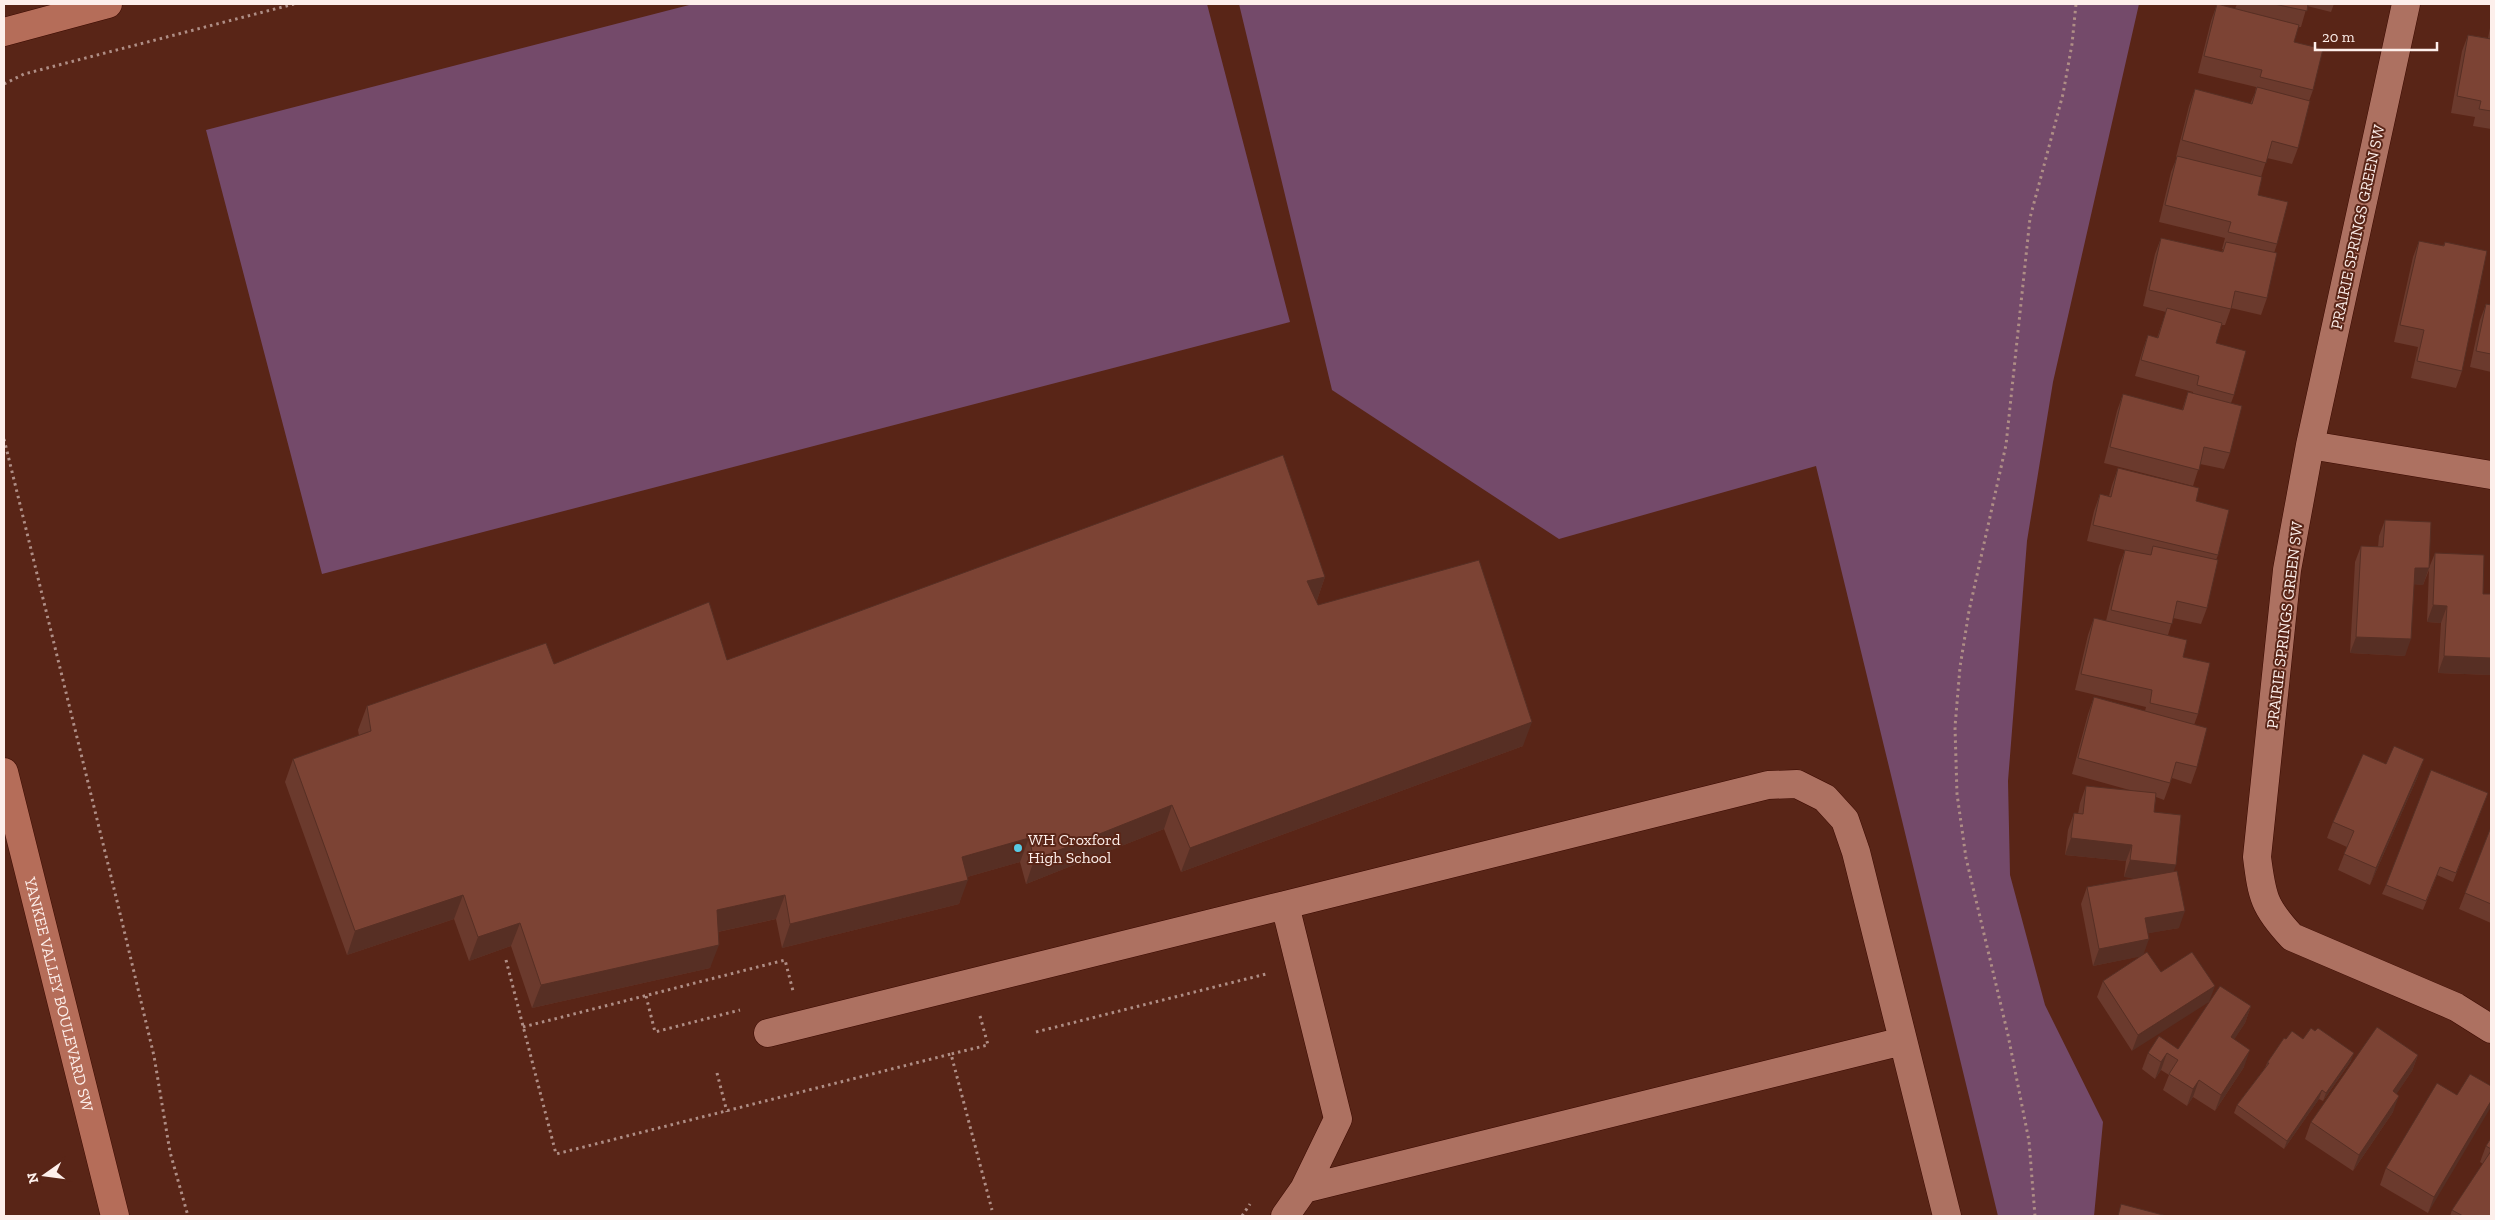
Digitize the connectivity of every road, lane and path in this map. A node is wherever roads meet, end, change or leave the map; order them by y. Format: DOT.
graph roads {
  1 [pos="108,4"];
  2 [pos="294,4"];
  3 [pos="2076,4"];
  4 [pos="2406,4"];
  5 [pos="4,32"];
  6 [pos="4,84"];
  7 [pos="4,438"];
  8 [pos="2310,444"];
  9 [pos="2491,475"];
  10 [pos="4,772"];
  11 [pos="1284,905"];
  12 [pos="506,960"];
  13 [pos="1271,972"];
  14 [pos="794,996"];
  15 [pos="978,1008"];
  16 [pos="523,1027"];
  17 [pos="2491,1029"];
  18 [pos="1036,1032"];
  19 [pos="768,1033"];
  20 [pos="1903,1041"];
  21 [pos="951,1054"];
  22 [pos="717,1073"];
  23 [pos="727,1112"];
  24 [pos="1304,1189"];
  25 [pos="1253,1201"];
  26 [pos="992,1210"];
  27 [pos="115,1216"];
  28 [pos="188,1216"];
  29 [pos="1242,1216"];
  30 [pos="1285,1216"];
  31 [pos="1946,1216"];
  32 [pos="2035,1216"];
  1 -- 5 [label="main road"];
  2 -- 6 [label="path"];
  3 -- 32 [label="path"];
  4 -- 8 [label="street, PRAIRIE SPRINGS GREEN SW"];
  7 -- 28 [label="path"];
  8 -- 9 [label="street"];
  8 -- 17 [label="street, PRAIRIE SPRINGS GREEN SW"];
  10 -- 27 [label="main road, YANKEE VALLEY BOULEVARD SW"];
  11 -- 19 [label="street"];
  11 -- 20 [label="street"];
  11 -- 24 [label="street"];
  12 -- 16 [label="path"];
  13 -- 18 [label="path"];
  14 -- 16 [label="path"];
  15 -- 21 [label="path"];
  16 -- 23 [label="path"];
  20 -- 24 [label="street"];
  20 -- 31 [label="street"];
  21 -- 23 [label="path"];
  21 -- 26 [label="path"];
  22 -- 23 [label="path"];
  24 -- 30 [label="street"];
  25 -- 29 [label="path"];
}
